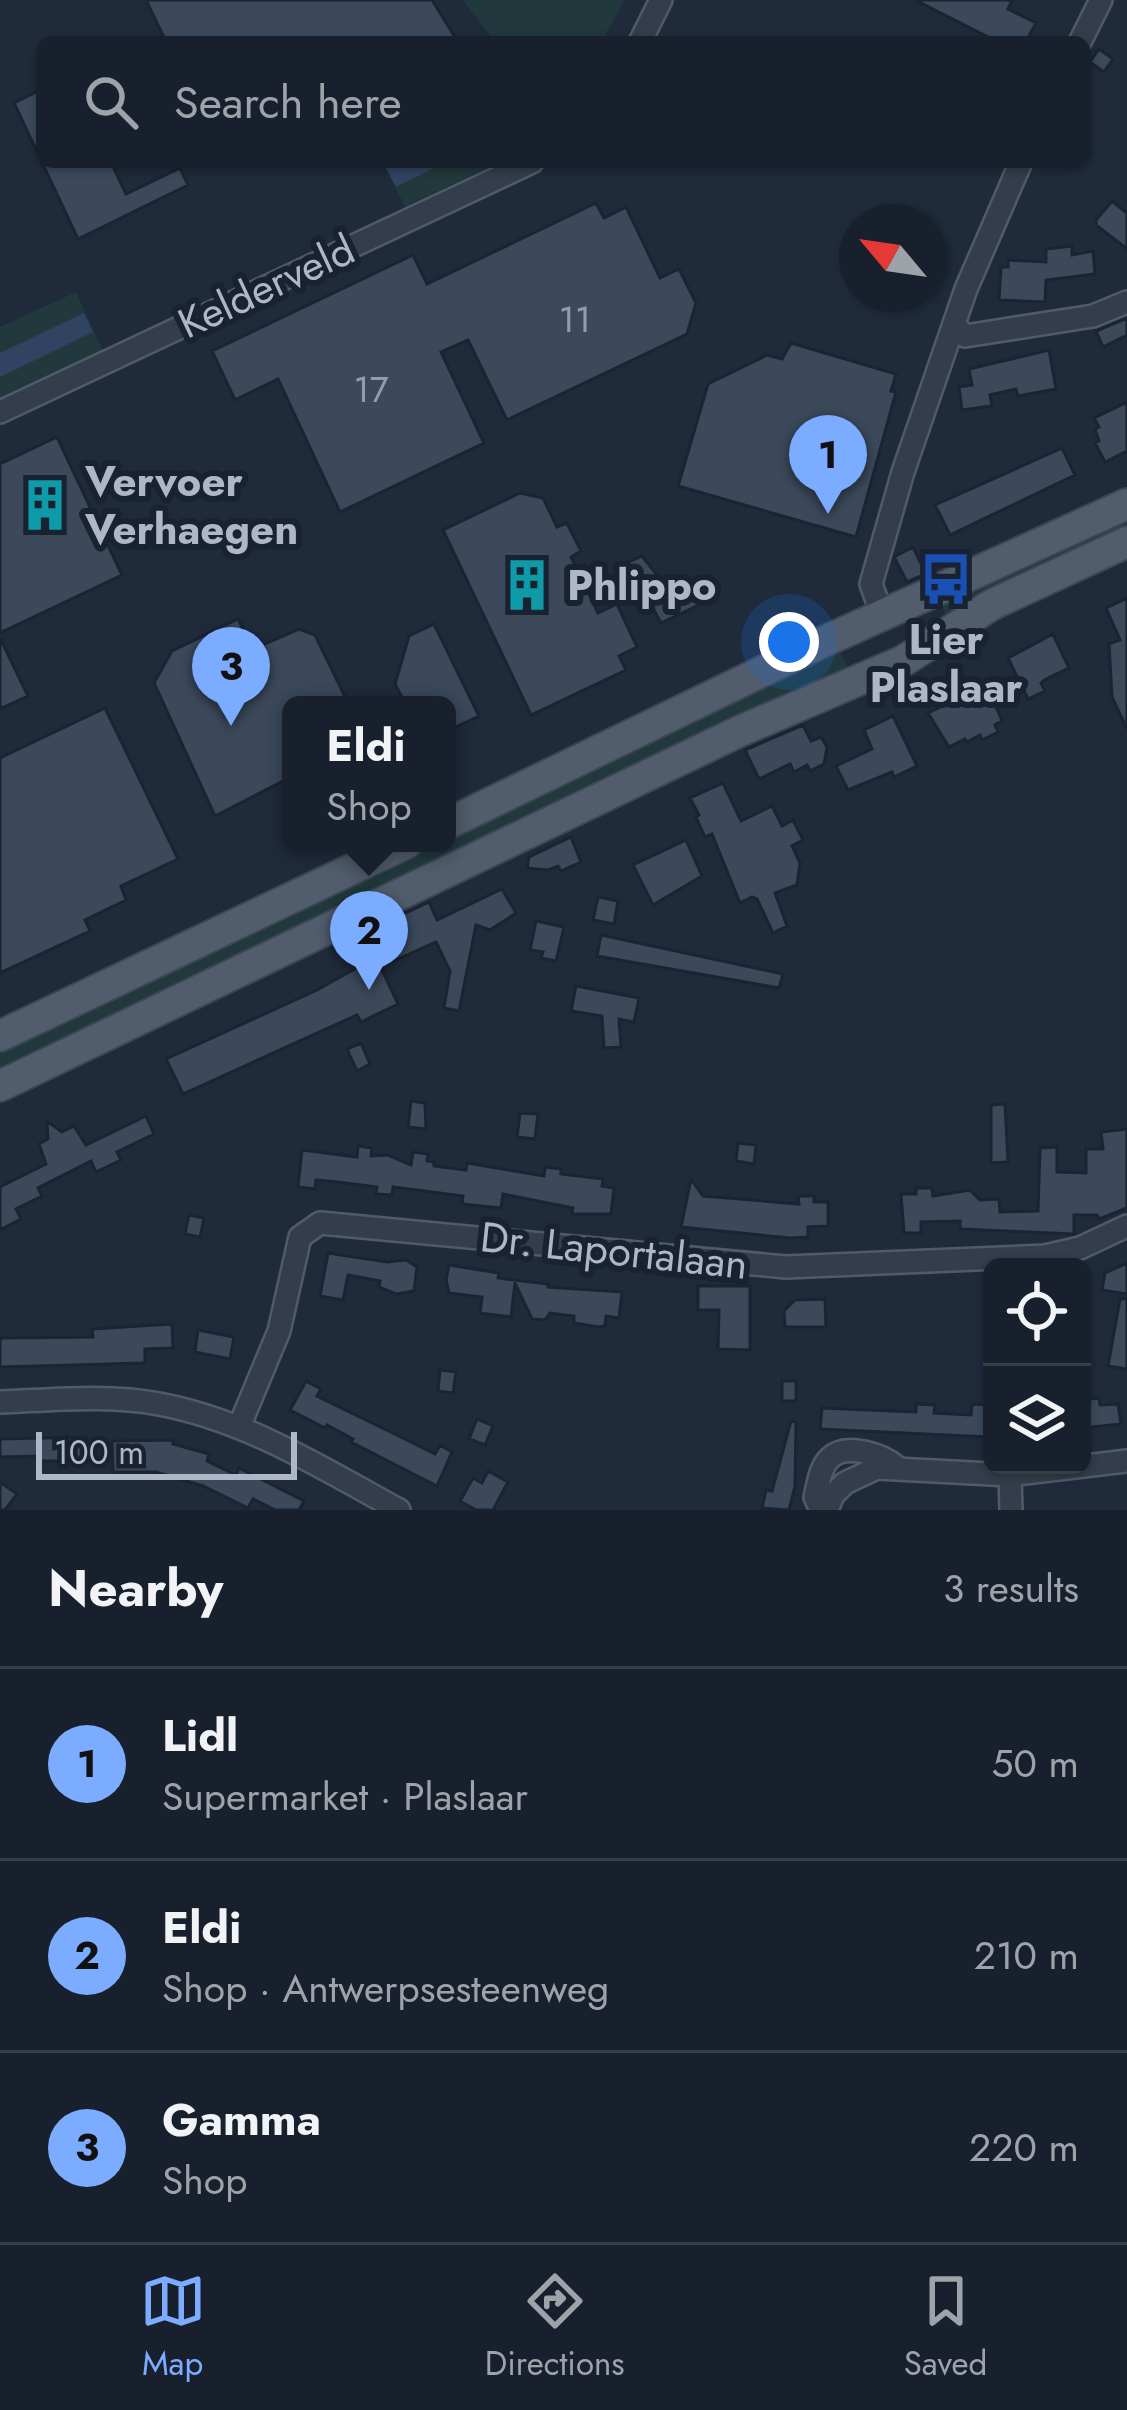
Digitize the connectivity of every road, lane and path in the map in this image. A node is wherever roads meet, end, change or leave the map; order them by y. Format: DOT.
graph roads {
  1 [pos="661,0"];
  2 [pos="1101,0"];
  3 [pos="643,36"];
  4 [pos="1083,36"];
  5 [pos="519,168"];
  6 [pos="1018,168"];
  7 [pos="1127,302"];
  8 [pos="956,327"];
  9 [pos="0,412"];
  10 [pos="1127,504"];
  11 [pos="1127,542"];
  12 [pos="883,617"];
  13 [pos="844,633"];
  14 [pos="865,680"];
  15 [pos="456,820"];
  16 [pos="388,852"];
  17 [pos="0,1036"];
  18 [pos="0,1086"];
  19 [pos="1127,1226"];
  20 [pos="0,1402"];
  21 [pos="239,1427"];
  22 [pos="1127,1460"];
  23 [pos="1010,1475"];
  24 [pos="398,1510"];
  25 [pos="824,1510"];
  26 [pos="1011,1510"];
  1 -- 3 [label="street"];
  2 -- 4 [label="street"];
  5 -- 9 [label="street, Kelderveld"];
  6 -- 8 [label="street"];
  7 -- 8 [label="street"];
  8 -- 12 [label="street"];
  10 -- 12 [label="main road"];
  11 -- 14 [label="main road"];
  12 -- 13 [label="main road"];
  13 -- 14 [label="main road"];
  13 -- 15 [label="main road"];
  14 -- 18 [label="main road"];
  16 -- 17 [label="main road"];
  19 -- 21 [label="street, Dr. Laportalaan"];
  20 -- 21 [label="street"];
  21 -- 24 [label="street"];
  22 -- 23 [label="street"];
  23 -- 25 [label="street"];
  23 -- 26 [label="street"];
}
